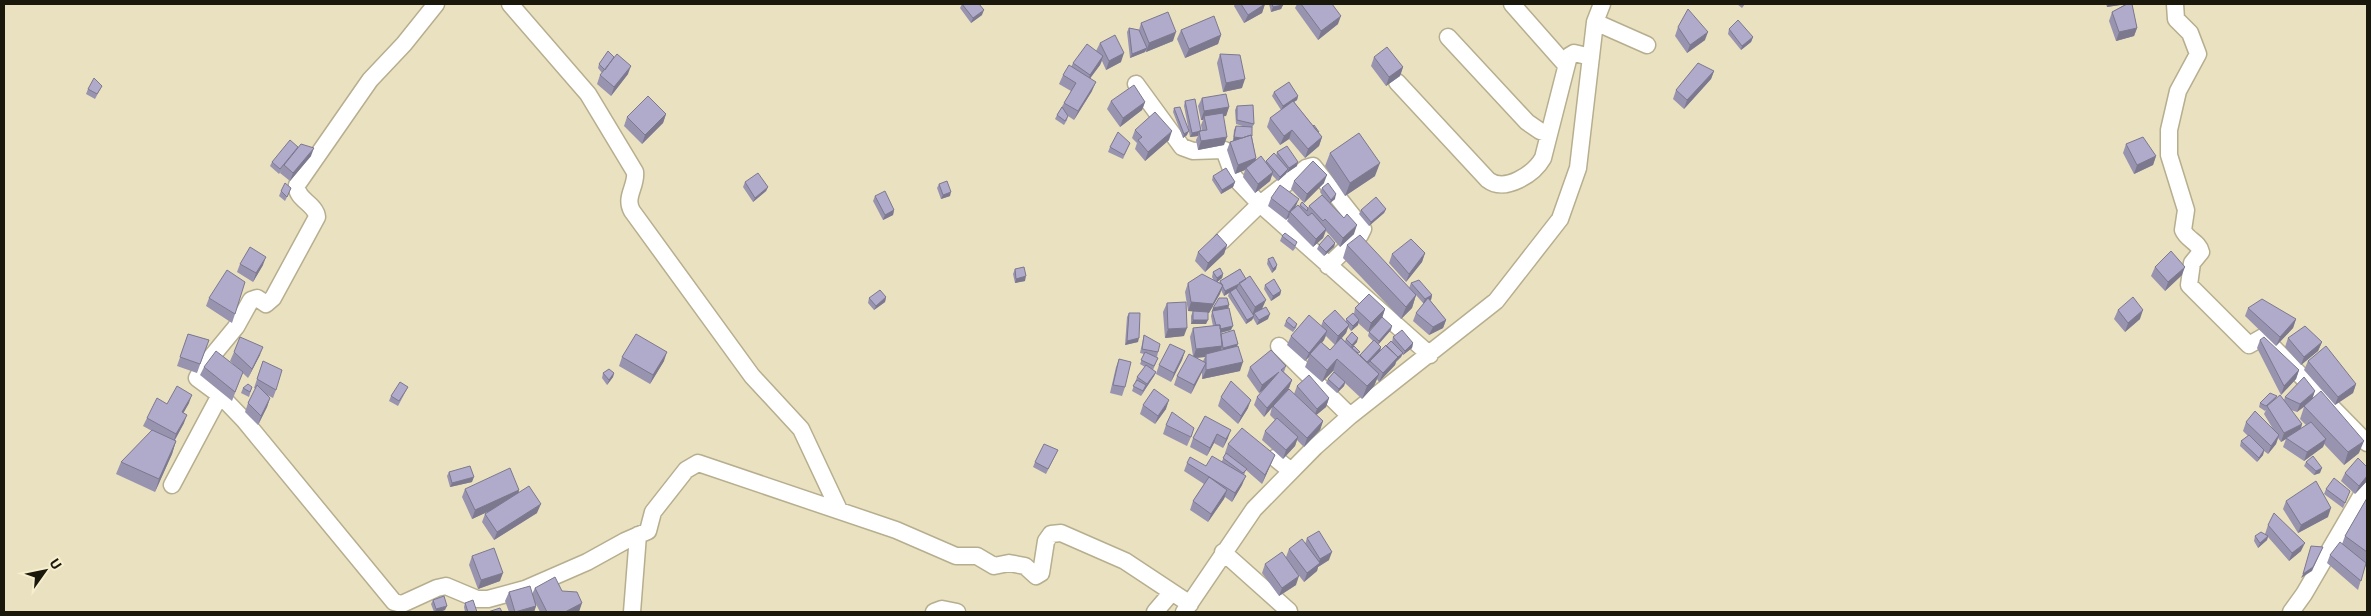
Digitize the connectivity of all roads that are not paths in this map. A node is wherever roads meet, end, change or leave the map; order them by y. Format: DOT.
graph roads {
  1 [pos="436,4"];
  2 [pos="510,4"];
  3 [pos="1512,4"];
  4 [pos="1602,4"];
  5 [pos="2175,4"];
  6 [pos="1595,22"];
  7 [pos="1448,37"];
  8 [pos="1647,45"];
  9 [pos="1591,57"];
  10 [pos="1565,64"];
  11 [pos="1397,82"];
  12 [pos="1136,84"];
  13 [pos="1549,134"];
  14 [pos="1260,204"];
  15 [pos="1222,241"];
  16 [pos="1328,266"];
  17 [pos="1279,346"];
  18 [pos="1430,355"];
  19 [pos="220,395"];
  20 [pos="1350,416"];
  21 [pos="2367,443"];
  22 [pos="1275,458"];
  23 [pos="1291,471"];
  24 [pos="172,485"];
  25 [pos="2367,486"];
  26 [pos="839,510"];
  27 [pos="638,534"];
  28 [pos="1224,552"];
  29 [pos="1172,592"];
  30 [pos="1187,608"];
  31 [pos="1289,611"];
  32 [pos="632,612"];
  33 [pos="934,612"];
  34 [pos="957,612"];
  35 [pos="1155,612"];
  36 [pos="2291,612"];
  1 -- 19 [label="street"];
  2 -- 26 [label="street"];
  3 -- 10 [label="street"];
  4 -- 6 [label="street"];
  5 -- 21 [label="street"];
  6 -- 8 [label="street"];
  6 -- 9 [label="street"];
  7 -- 13 [label="street"];
  9 -- 10 [label="street"];
  9 -- 18 [label="street"];
  10 -- 13 [label="street"];
  11 -- 13 [label="street"];
  12 -- 14 [label="street"];
  14 -- 15 [label="street"];
  14 -- 16 [label="street"];
  14 -- 16 [label="street"];
  16 -- 18 [label="street"];
  17 -- 20 [label="street"];
  18 -- 20 [label="street"];
  19 -- 24 [label="street"];
  19 -- 27 [label="street"];
  20 -- 23 [label="street"];
  22 -- 23 [label="street"];
  23 -- 28 [label="street"];
  25 -- 36 [label="street"];
  26 -- 27 [label="street"];
  26 -- 29 [label="street"];
  27 -- 32 [label="street"];
  28 -- 30 [label="street"];
  28 -- 31 [label="street"];
  29 -- 30 [label="street"];
  29 -- 35 [label="street"];
  33 -- 34 [label="street"];
}
